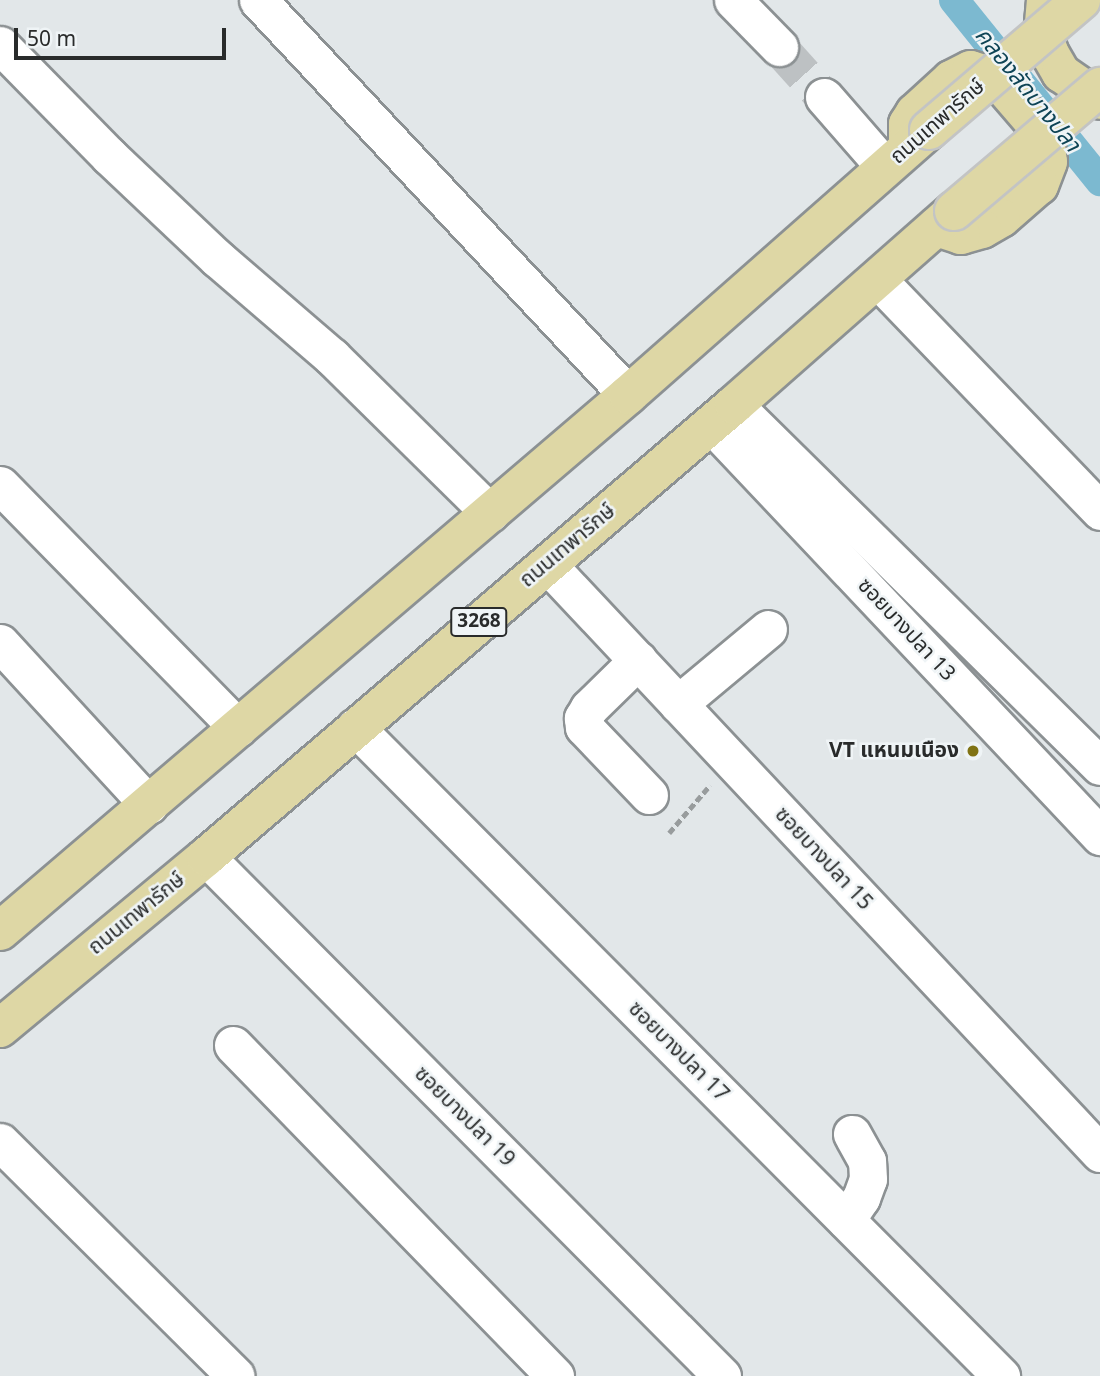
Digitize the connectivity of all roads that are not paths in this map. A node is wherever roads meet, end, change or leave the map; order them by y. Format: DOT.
graph roads {
  1 [pos="258,0"];
  2 [pos="733,0"];
  3 [pos="1046,0"];
  4 [pos="1081,0"];
  5 [pos="0,45"];
  6 [pos="779,47"];
  7 [pos="1100,87"];
  8 [pos="824,97"];
  9 [pos="1100,100"];
  10 [pos="907,148"];
  11 [pos="945,219"];
  12 [pos="877,279"];
  13 [pos="628,395"];
  14 [pos="723,414"];
  15 [pos="0,485"];
  16 [pos="1100,511"];
  17 [pos="490,513"];
  18 [pos="547,564"];
  19 [pos="768,629"];
  20 [pos="0,643"];
  21 [pos="638,660"];
  22 [pos="678,704"];
  23 [pos="355,727"];
  24 [pos="238,728"];
  25 [pos="1100,766"];
  26 [pos="649,795"];
  27 [pos="149,805"];
  28 [pos="1100,836"];
  29 [pos="206,857"];
  30 [pos="0,930"];
  31 [pos="0,1028"];
  32 [pos="233,1045"];
  33 [pos="852,1134"];
  34 [pos="0,1142"];
  35 [pos="1100,1153"];
  36 [pos="846,1220"];
  37 [pos="236,1376"];
  38 [pos="555,1376"];
  39 [pos="722,1376"];
  40 [pos="1001,1376"];
  1 -- 13 [label="street"];
  2 -- 6 [label="street"];
  3 -- 9 [label="main road"];
  4 -- 10 [label="main road, ถนนเทพารักษ์, bridge"];
  5 -- 17 [label="street"];
  7 -- 11 [label="main road, ถนนเทพารักษ์ / 3268, bridge"];
  8 -- 10 [label="street"];
  10 -- 11 [label="main road"];
  10 -- 13 [label="main road, ถนนเทพารักษ์"];
  11 -- 12 [label="main road, ถนนเทพารักษ์ / 3268"];
  12 -- 14 [label="main road, ถนนเทพารักษ์ / 3268"];
  12 -- 16 [label="street"];
  13 -- 17 [label="main road, ถนนเทพารักษ์"];
  14 -- 18 [label="main road, ถนนเทพารักษ์ / 3268"];
  14 -- 25 [label="street"];
  14 -- 28 [label="street, ซอยบางปลา 13"];
  15 -- 24 [label="street"];
  17 -- 24 [label="main road, ถนนเทพารักษ์"];
  18 -- 21 [label="street, ซอยบางปลา 15"];
  18 -- 23 [label="main road, ถนนเทพารักษ์ / 3268"];
  19 -- 22 [label="street"];
  20 -- 27 [label="street"];
  21 -- 22 [label="street, ซอยบางปลา 15"];
  21 -- 26 [label="street"];
  22 -- 35 [label="street, ซอยบางปลา 15"];
  23 -- 29 [label="main road, ถนนเทพารักษ์ / 3268"];
  23 -- 36 [label="street, ซอยบางปลา 17"];
  24 -- 27 [label="main road, ถนนเทพารักษ์"];
  27 -- 30 [label="main road, ถนนเทพารักษ์"];
  29 -- 31 [label="main road, ถนนเทพารักษ์ / 3268"];
  29 -- 39 [label="street, ซอยบางปลา 19"];
  32 -- 38 [label="street"];
  33 -- 36 [label="street"];
  34 -- 37 [label="street"];
  36 -- 40 [label="street, ซอยบางปลา 17"];
}
